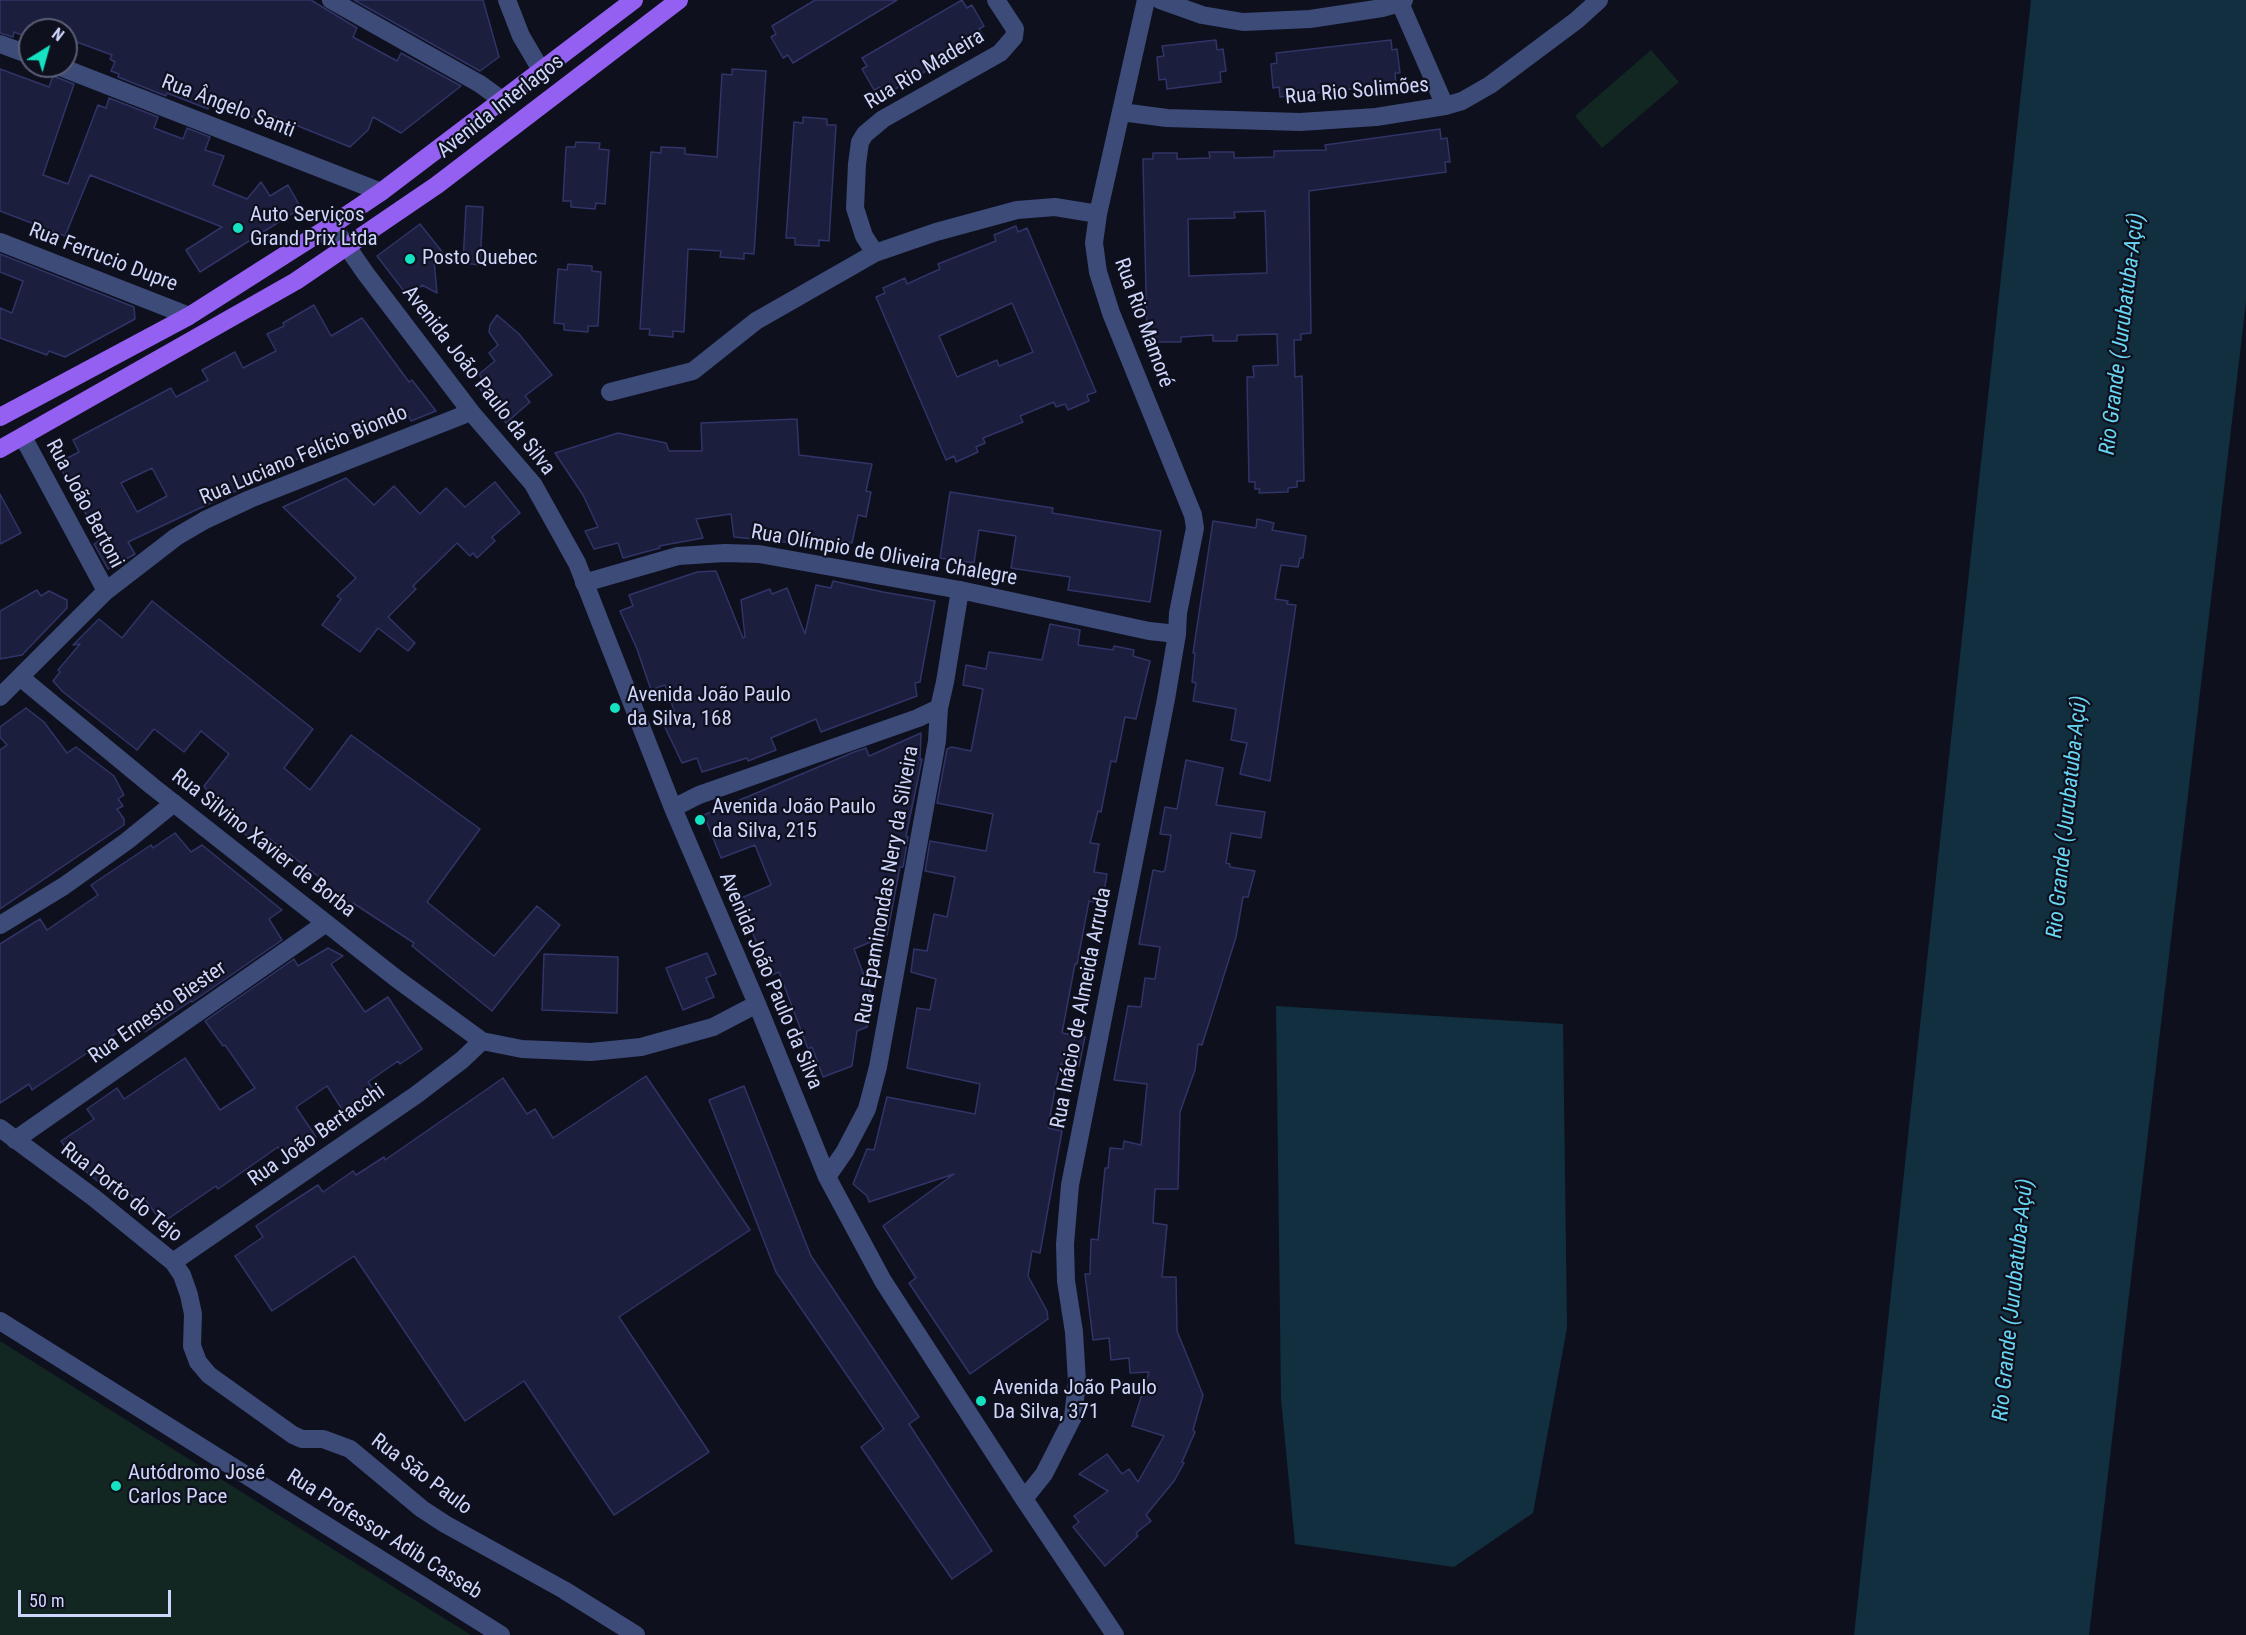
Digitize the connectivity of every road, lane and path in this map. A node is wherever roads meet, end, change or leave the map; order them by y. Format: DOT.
graph roads {
  1 [pos="331,0"];
  2 [pos="507,0"];
  3 [pos="634,0"];
  4 [pos="679,0"];
  5 [pos="996,0"];
  6 [pos="1146,0"];
  7 [pos="1160,0"];
  8 [pos="1599,0"];
  9 [pos="1402,2"];
  10 [pos="0,44"];
  11 [pos="18,51"];
  12 [pos="541,70"];
  13 [pos="78,74"];
  14 [pos="502,100"];
  15 [pos="1445,106"];
  16 [pos="1122,112"];
  17 [pos="381,192"];
  18 [pos="1098,214"];
  19 [pos="332,225"];
  20 [pos="0,242"];
  21 [pos="347,247"];
  22 [pos="875,253"];
  23 [pos="189,316"];
  24 [pos="610,392"];
  25 [pos="471,412"];
  26 [pos="0,417"];
  27 [pos="22,437"];
  28 [pos="0,449"];
  29 [pos="1193,515"];
  30 [pos="584,583"];
  31 [pos="960,590"];
  32 [pos="106,591"];
  33 [pos="1177,634"];
  34 [pos="20,677"];
  35 [pos="0,697"];
  36 [pos="939,708"];
  37 [pos="174,803"];
  38 [pos="673,808"];
  39 [pos="326,923"];
  40 [pos="0,925"];
  41 [pos="757,1004"];
  42 [pos="482,1041"];
  43 [pos="0,1128"];
  44 [pos="15,1140"];
  45 [pos="827,1177"];
  46 [pos="174,1262"];
  47 [pos="0,1321"];
  48 [pos="192,1346"];
  49 [pos="1024,1499"];
  50 [pos="501,1635"];
  51 [pos="636,1635"];
  52 [pos="1115,1635"];
  1 -- 14 [label="street"];
  2 -- 12 [label="street"];
  3 -- 12 [label="main road, Avenida Interlagos"];
  4 -- 21 [label="main road, Avenida Interlagos"];
  5 -- 22 [label="street, Rua Rio Madeira"];
  6 -- 16 [label="street, Rua Rio Mamoré"];
  7 -- 9 [label="street"];
  8 -- 15 [label="street, Rua Rio Solimões"];
  9 -- 15 [label="street"];
  10 -- 11 [label="street"];
  12 -- 14 [label="main road, Avenida Interlagos"];
  13 -- 17 [label="street, Rua Ângelo Santi"];
  14 -- 17 [label="main road, Avenida Interlagos"];
  15 -- 16 [label="street, Rua Rio Solimões"];
  16 -- 18 [label="street, Rua Rio Mamoré"];
  17 -- 19 [label="main road, Avenida Interlagos"];
  18 -- 22 [label="street"];
  18 -- 29 [label="street, Rua Rio Mamoré"];
  19 -- 21 [label="street"];
  19 -- 23 [label="main road, Avenida Interlagos"];
  20 -- 23 [label="street, Rua Ferrucio Dupre"];
  21 -- 25 [label="street, Avenida João Paulo da Silva"];
  21 -- 27 [label="main road, Avenida Interlagos"];
  22 -- 24 [label="street"];
  23 -- 26 [label="main road, Avenida Interlagos"];
  25 -- 30 [label="street, Avenida João Paulo da Silva"];
  25 -- 32 [label="street, Rua Luciano Felício Biondo"];
  27 -- 28 [label="main road, Avenida Interlagos"];
  27 -- 32 [label="street, Rua João Bertoni"];
  29 -- 33 [label="street, Rua Inácio de Almeida Arruda"];
  30 -- 31 [label="street, Rua Olímpio de Oliveira Chalegre"];
  30 -- 38 [label="street, Avenida João Paulo da Silva"];
  31 -- 33 [label="street, Rua Olímpio de Oliveira Chalegre"];
  31 -- 36 [label="street, Rua Epaminondas Nery da Silveira"];
  32 -- 34 [label="street, Rua Luciano Felício Biondo"];
  33 -- 49 [label="street, Rua Inácio de Almeida Arruda"];
  34 -- 35 [label="street, Rua Luciano Felício Biondo"];
  34 -- 37 [label="street, Rua Silvino Xavier de Borba"];
  36 -- 38 [label="street"];
  36 -- 45 [label="street, Rua Epaminondas Nery da Silveira"];
  37 -- 39 [label="street, Rua Silvino Xavier de Borba"];
  37 -- 40 [label="street"];
  38 -- 41 [label="street, Avenida João Paulo da Silva"];
  39 -- 42 [label="street, Rua Silvino Xavier de Borba"];
  39 -- 44 [label="street, Rua Ernesto Biester"];
  41 -- 42 [label="street"];
  41 -- 45 [label="street, Avenida João Paulo da Silva"];
  42 -- 46 [label="street, Rua João Bertacchi"];
  43 -- 44 [label="street, Rua Porto do Tejo"];
  44 -- 46 [label="street, Rua Porto do Tejo"];
  45 -- 49 [label="street, Avenida João Paulo da Silva"];
  46 -- 48 [label="street, Rua Porto do Tejo"];
  47 -- 50 [label="street, Rua Professor Adib Casseb"];
  48 -- 51 [label="street, Rua Sāo Paulo"];
  49 -- 52 [label="street, Avenida João Paulo da Silva"];
}
